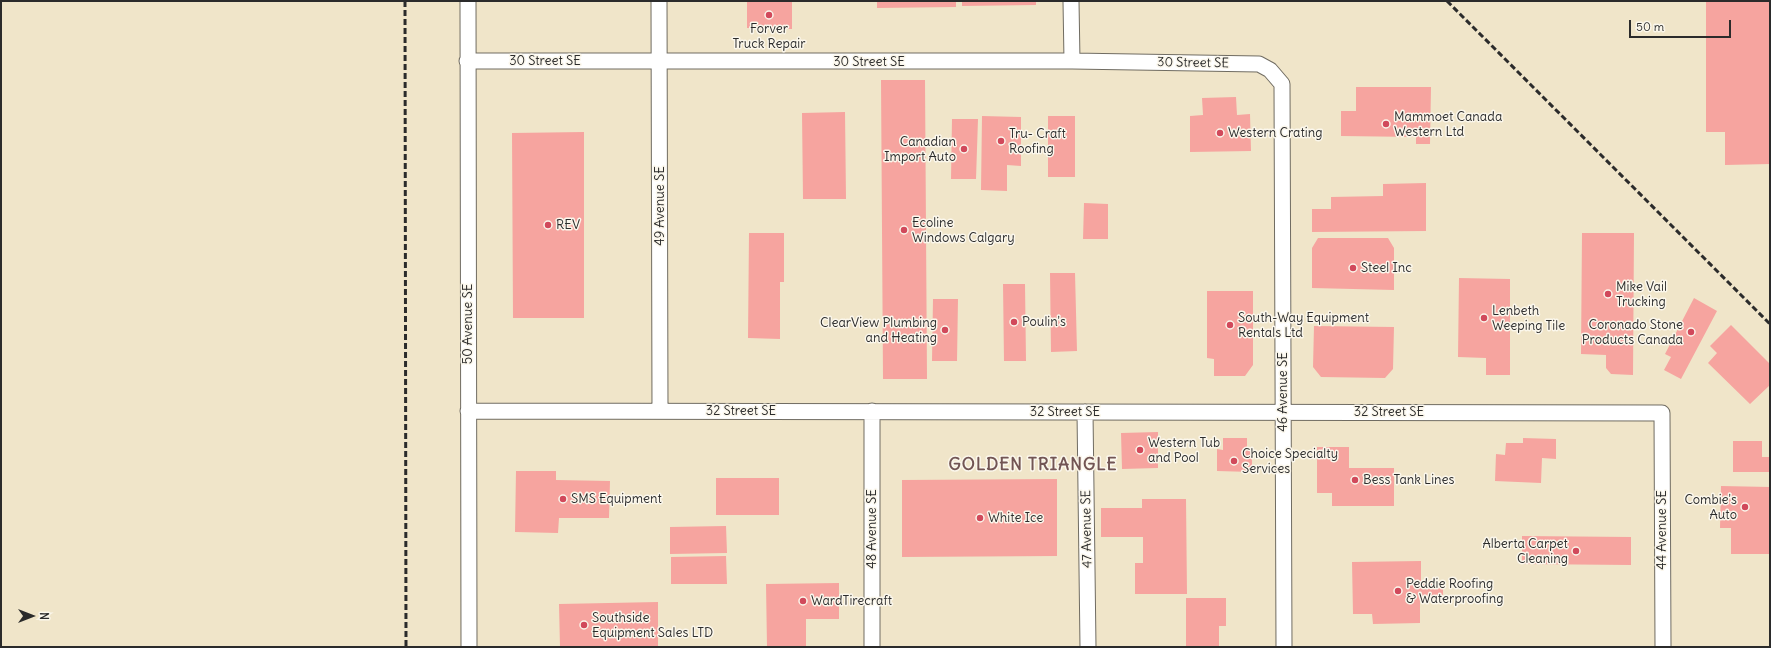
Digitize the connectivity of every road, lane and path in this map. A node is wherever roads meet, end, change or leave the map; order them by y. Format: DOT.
graph roads {
  1 [pos="468,1"];
  2 [pos="659,1"];
  3 [pos="1071,1"];
  4 [pos="467,61"];
  5 [pos="1072,61"];
  6 [pos="659,62"];
  7 [pos="1270,70"];
  8 [pos="468,411"];
  9 [pos="660,411"];
  10 [pos="872,412"];
  11 [pos="1085,412"];
  12 [pos="1283,412"];
  13 [pos="1662,413"];
  14 [pos="469,647"];
  15 [pos="872,647"];
  16 [pos="1088,647"];
  17 [pos="1284,647"];
  18 [pos="1662,647"];
  1 -- 4 [label="street, 50 Avenue SE"];
  2 -- 6 [label="street, 49 Avenue SE"];
  3 -- 5 [label="street"];
  4 -- 6 [label="street, 30 Street SE"];
  4 -- 8 [label="street, 50 Avenue SE"];
  5 -- 6 [label="street, 30 Street SE"];
  5 -- 7 [label="street, 30 Street SE"];
  6 -- 9 [label="street, 49 Avenue SE"];
  7 -- 12 [label="street, 46 Avenue SE"];
  8 -- 9 [label="street, 32 Street SE"];
  8 -- 14 [label="street, 50 Avenue SE"];
  9 -- 10 [label="street, 32 Street SE"];
  10 -- 11 [label="street, 32 Street SE"];
  10 -- 15 [label="street, 48 Avenue SE"];
  11 -- 12 [label="street, 32 Street SE"];
  11 -- 16 [label="street, 47 Avenue SE"];
  12 -- 13 [label="street, 32 Street SE"];
  12 -- 17 [label="street, 46 Avenue SE"];
  13 -- 18 [label="street, 44 Avenue SE"];
}
